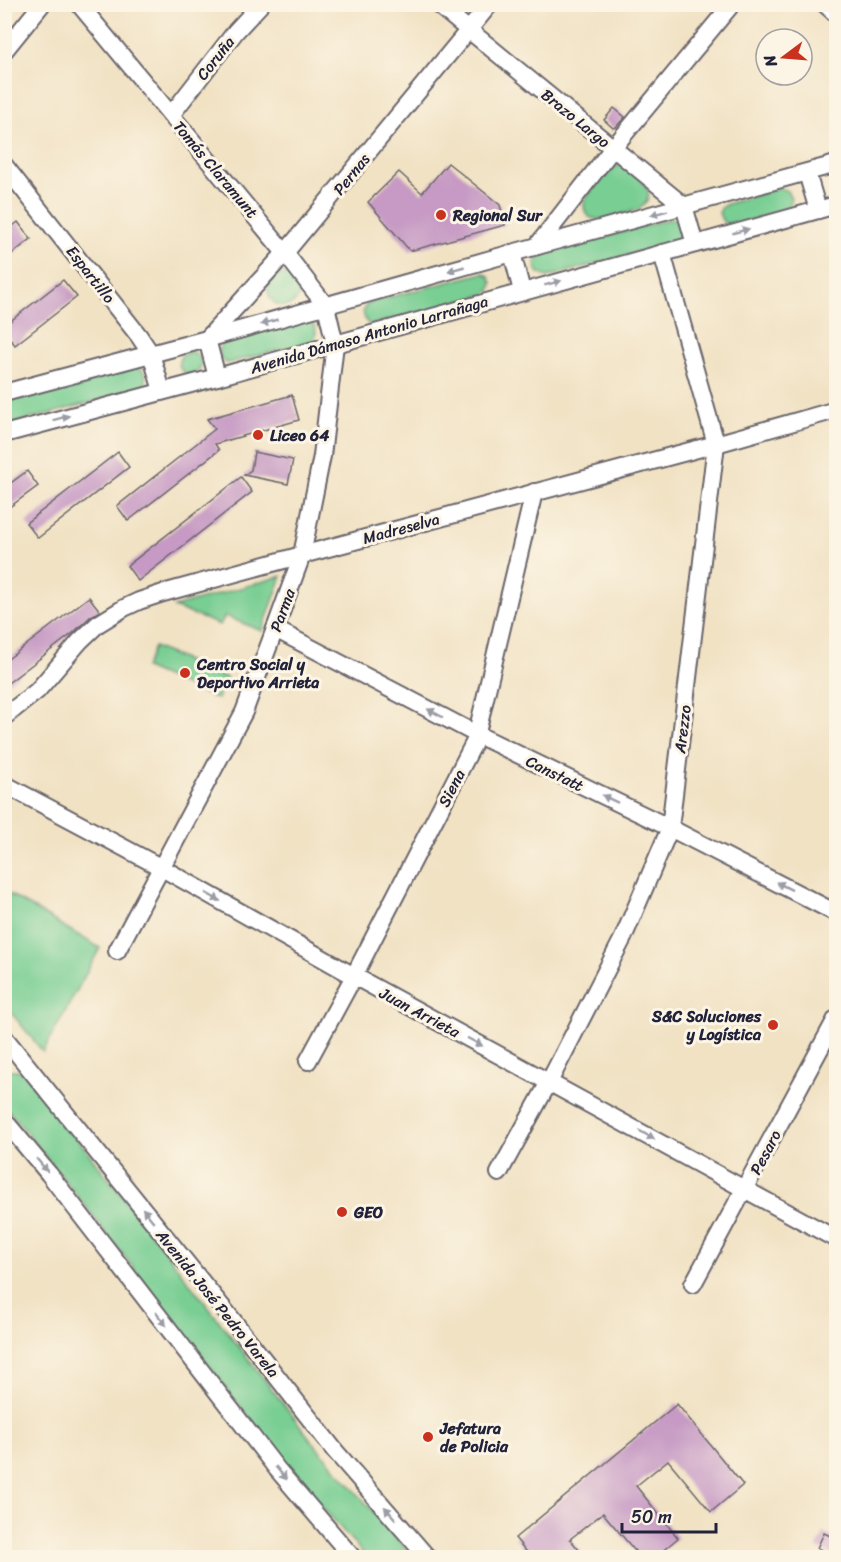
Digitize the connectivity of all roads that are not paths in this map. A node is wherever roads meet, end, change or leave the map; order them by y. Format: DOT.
graph roads {
  1 [pos="42,4"];
  2 [pos="79,4"];
  3 [pos="261,4"];
  4 [pos="437,4"];
  5 [pos="490,4"];
  6 [pos="732,4"];
  7 [pos="825,4"];
  8 [pos="837,14"];
  9 [pos="468,31"];
  10 [pos="4,51"];
  11 [pos="171,115"];
  12 [pos="613,148"];
  13 [pos="837,164"];
  14 [pos="4,165"];
  15 [pos="807,173"];
  16 [pos="837,204"];
  17 [pos="684,206"];
  18 [pos="818,210"];
  19 [pos="695,244"];
  20 [pos="537,246"];
  21 [pos="285,253"];
  22 [pos="512,253"];
  23 [pos="662,253"];
  24 [pos="522,291"];
  25 [pos="326,306"];
  26 [pos="207,339"];
  27 [pos="335,344"];
  28 [pos="151,354"];
  29 [pos="217,377"];
  30 [pos="162,392"];
  31 [pos="4,393"];
  32 [pos="837,410"];
  33 [pos="4,434"];
  34 [pos="716,444"];
  35 [pos="534,492"];
  36 [pos="302,555"];
  37 [pos="275,629"];
  38 [pos="4,717"];
  39 [pos="476,734"];
  40 [pos="4,784"];
  41 [pos="670,828"];
  42 [pos="162,868"];
  43 [pos="837,913"];
  44 [pos="117,951"];
  45 [pos="354,976"];
  46 [pos="837,1019"];
  47 [pos="7,1045"];
  48 [pos="308,1061"];
  49 [pos="549,1082"];
  50 [pos="4,1120"];
  51 [pos="499,1173"];
  52 [pos="745,1189"];
  53 [pos="837,1239"];
  54 [pos="693,1284"];
  55 [pos="353,1557"];
  56 [pos="428,1557"];
  1 -- 10 [label="street"];
  2 -- 11 [label="street, Tomás Claramunt"];
  3 -- 11 [label="street, Coruña"];
  4 -- 9 [label="street, Brazo Largo"];
  5 -- 9 [label="street, Pernas"];
  6 -- 12 [label="street"];
  7 -- 8 [label="street"];
  9 -- 12 [label="street, Brazo Largo"];
  9 -- 21 [label="street, Pernas"];
  11 -- 21 [label="street, Tomás Claramunt"];
  12 -- 17 [label="street, Brazo Largo"];
  12 -- 20 [label="street"];
  13 -- 15 [label="street"];
  14 -- 28 [label="street, Espartillo"];
  15 -- 17 [label="street"];
  15 -- 18 [label="street"];
  16 -- 18 [label="street, Avenida Dámaso Antonio Larrañaga"];
  17 -- 19 [label="street"];
  17 -- 20 [label="street, one-way"];
  19 -- 18 [label="street, Avenida Dámaso Antonio Larrañaga, one-way"];
  19 -- 23 [label="street, Avenida Dámaso Antonio Larrañaga"];
  20 -- 22 [label="street"];
  21 -- 25 [label="street, Tomás Claramunt"];
  21 -- 26 [label="street, Pernas"];
  22 -- 24 [label="street"];
  22 -- 25 [label="street, one-way"];
  24 -- 23 [label="street, Avenida Dámaso Antonio Larrañaga, one-way"];
  23 -- 34 [label="street, Arezzo"];
  24 -- 27 [label="street, Avenida Dámaso Antonio Larrañaga"];
  25 -- 26 [label="street, one-way"];
  25 -- 27 [label="street, Tomás Claramunt"];
  26 -- 28 [label="street"];
  26 -- 29 [label="street"];
  27 -- 29 [label="street, Avenida Dámaso Antonio Larrañaga"];
  27 -- 36 [label="street, Parma"];
  28 -- 30 [label="street, Espartillo"];
  28 -- 31 [label="street"];
  29 -- 30 [label="street, Avenida Dámaso Antonio Larrañaga"];
  33 -- 30 [label="street, Avenida Dámaso Antonio Larrañaga, one-way"];
  32 -- 34 [label="street, Madreselva"];
  34 -- 35 [label="street, Madreselva"];
  34 -- 41 [label="street, Arezzo"];
  35 -- 36 [label="street, Madreselva"];
  35 -- 39 [label="street, Siena"];
  36 -- 37 [label="street, Parma"];
  36 -- 38 [label="street, Madreselva"];
  39 -- 37 [label="street, Canstatt, one-way"];
  37 -- 42 [label="street, Parma"];
  41 -- 39 [label="street, Canstatt, one-way"];
  39 -- 45 [label="street, Siena"];
  40 -- 42 [label="street, Juan Arrieta"];
  43 -- 41 [label="street, Canstatt, one-way"];
  41 -- 49 [label="street, Arezzo"];
  42 -- 44 [label="street, Parma"];
  42 -- 45 [label="street, Juan Arrieta, one-way"];
  45 -- 48 [label="street, Siena"];
  45 -- 49 [label="street, Juan Arrieta, one-way"];
  46 -- 52 [label="street, Pesaro"];
  56 -- 47 [label="street, Avenida José Pedro Varela, one-way"];
  49 -- 51 [label="street, Arezzo"];
  49 -- 52 [label="street, Juan Arrieta, one-way"];
  50 -- 55 [label="street, one-way"];
  52 -- 53 [label="street, Juan Arrieta"];
  52 -- 54 [label="street, Pesaro"];
}
